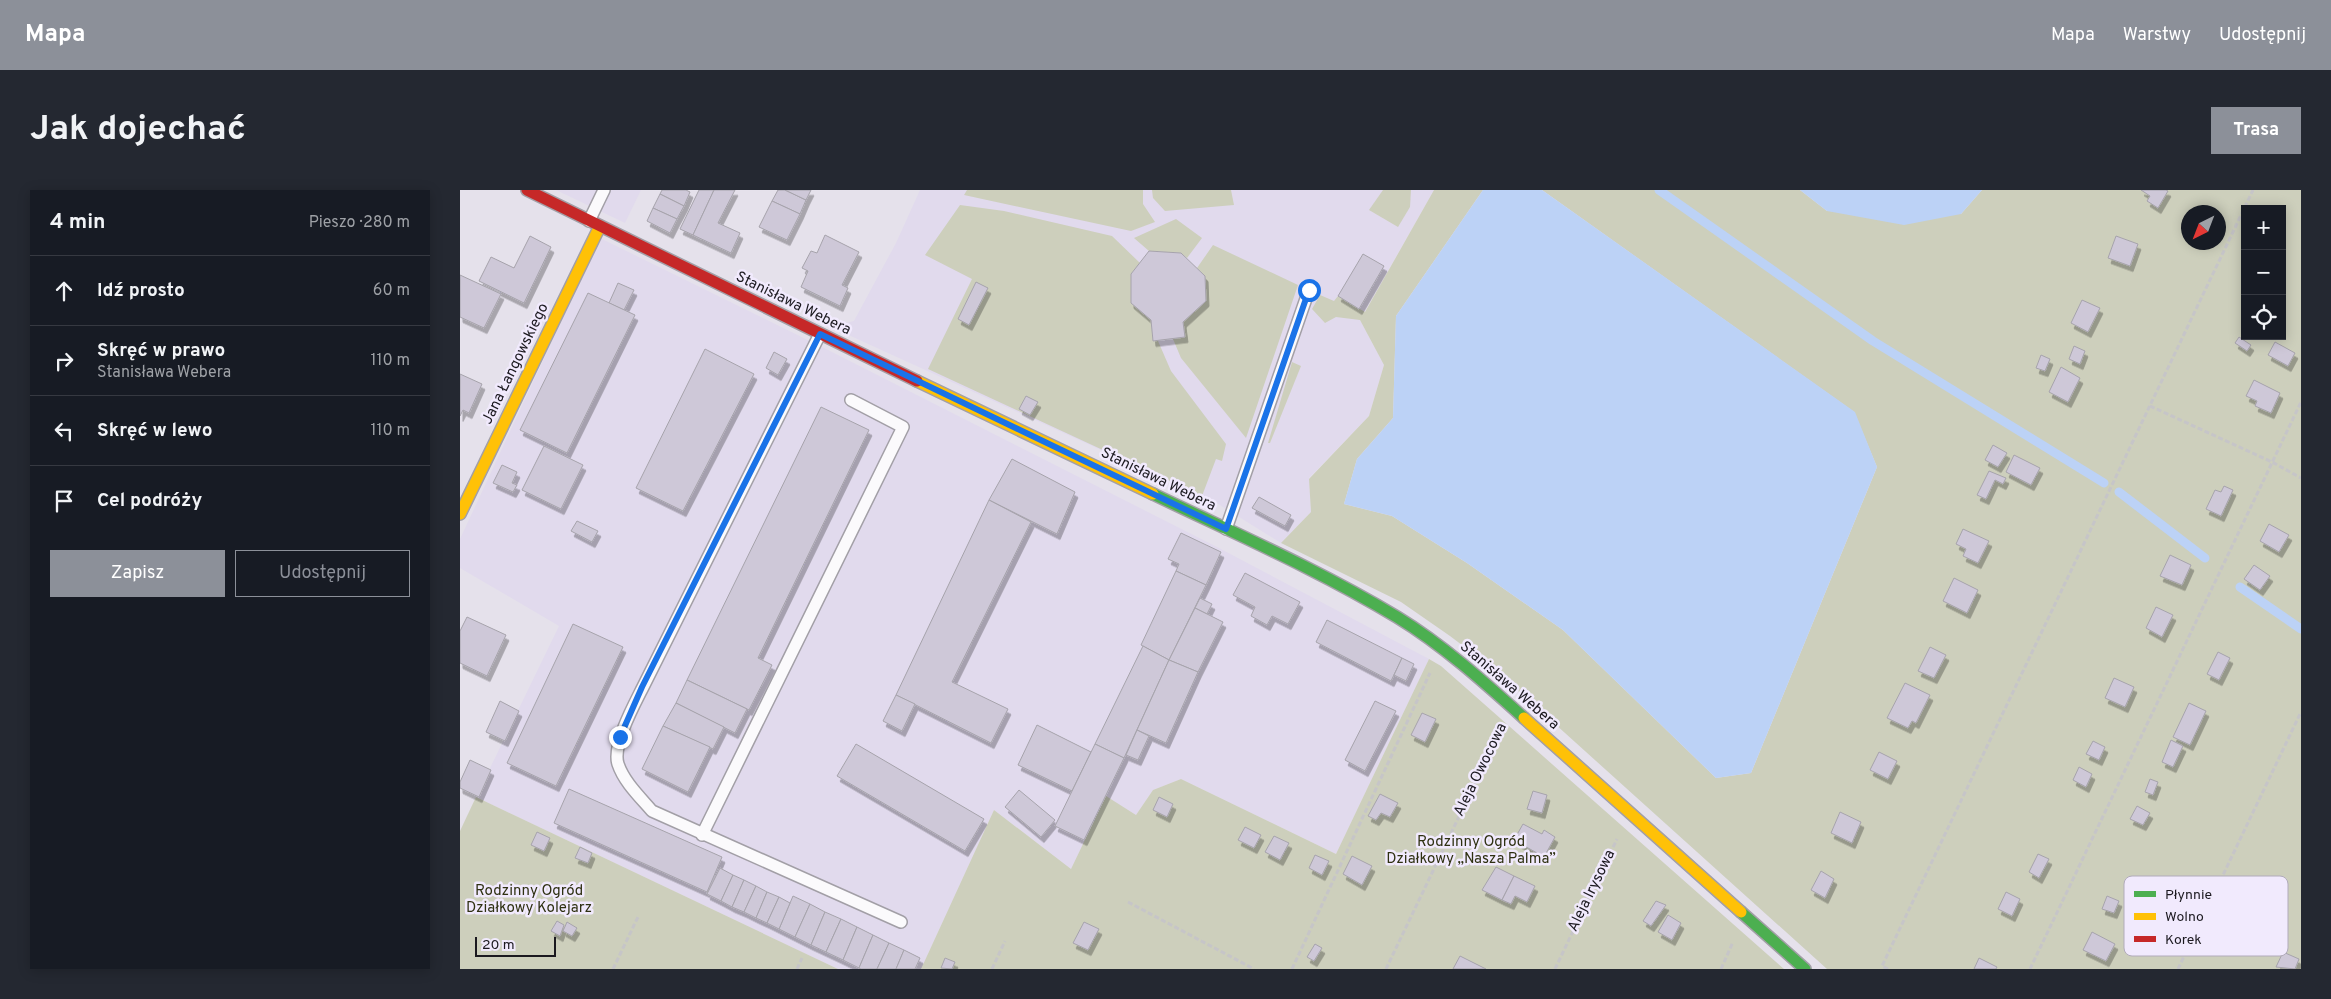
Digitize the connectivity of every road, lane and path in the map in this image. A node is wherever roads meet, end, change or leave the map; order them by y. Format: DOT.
graph roads {
  1 [pos="527,190"];
  2 [pos="604,190"];
  3 [pos="2253,190"];
  4 [pos="595,224"];
  5 [pos="1309,290"];
  6 [pos="820,334"];
  7 [pos="851,400"];
  8 [pos="2301,402"];
  9 [pos="2150,406"];
  10 [pos="2272,462"];
  11 [pos="2301,478"];
  12 [pos="460,514"];
  13 [pos="1226,529"];
  14 [pos="1446,651"];
  15 [pos="1511,707"];
  16 [pos="2301,712"];
  17 [pos="1630,812"];
  18 [pos="702,835"];
  19 [pos="2223,876"];
  20 [pos="1128,902"];
  21 [pos="638,917"];
  22 [pos="901,922"];
  23 [pos="1005,941"];
  24 [pos="2184,956"];
  25 [pos="802,958"];
  26 [pos="612,969"];
  27 [pos="798,969"];
  28 [pos="992,969"];
  29 [pos="1254,969"];
  30 [pos="1292,969"];
  31 [pos="1386,969"];
  32 [pos="1555,969"];
  33 [pos="1805,969"];
  34 [pos="1888,969"];
  35 [pos="2030,969"];
  36 [pos="2178,969"];
  1 -- 4 [label="street, Stanisława Webera"];
  2 -- 4 [label="lane"];
  3 -- 9 [label="path"];
  4 -- 6 [label="street, Stanisława Webera"];
  4 -- 12 [label="street, Jana Łangowskiego"];
  5 -- 13 [label="lane"];
  6 -- 13 [label="street, Stanisława Webera"];
  6 -- 18 [label="lane"];
  7 -- 18 [label="lane"];
  8 -- 10 [label="path"];
  9 -- 10 [label="path"];
  9 -- 34 [label="path"];
  10 -- 11 [label="path"];
  10 -- 35 [label="path"];
  13 -- 14 [label="street, Stanisława Webera"];
  14 -- 15 [label="street, Stanisława Webera"];
  14 -- 30 [label="path"];
  15 -- 17 [label="street, Stanisława Webera"];
  15 -- 31 [label="path, Aleja Owocowa"];
  16 -- 19 [label="path"];
  17 -- 32 [label="path, Aleja Irysowa"];
  17 -- 33 [label="street, Stanisława Webera"];
  18 -- 22 [label="lane"];
  20 -- 29 [label="path"];
  21 -- 26 [label="path"];
  23 -- 28 [label="path"];
  24 -- 36 [label="path"];
  25 -- 27 [label="path"];
}
